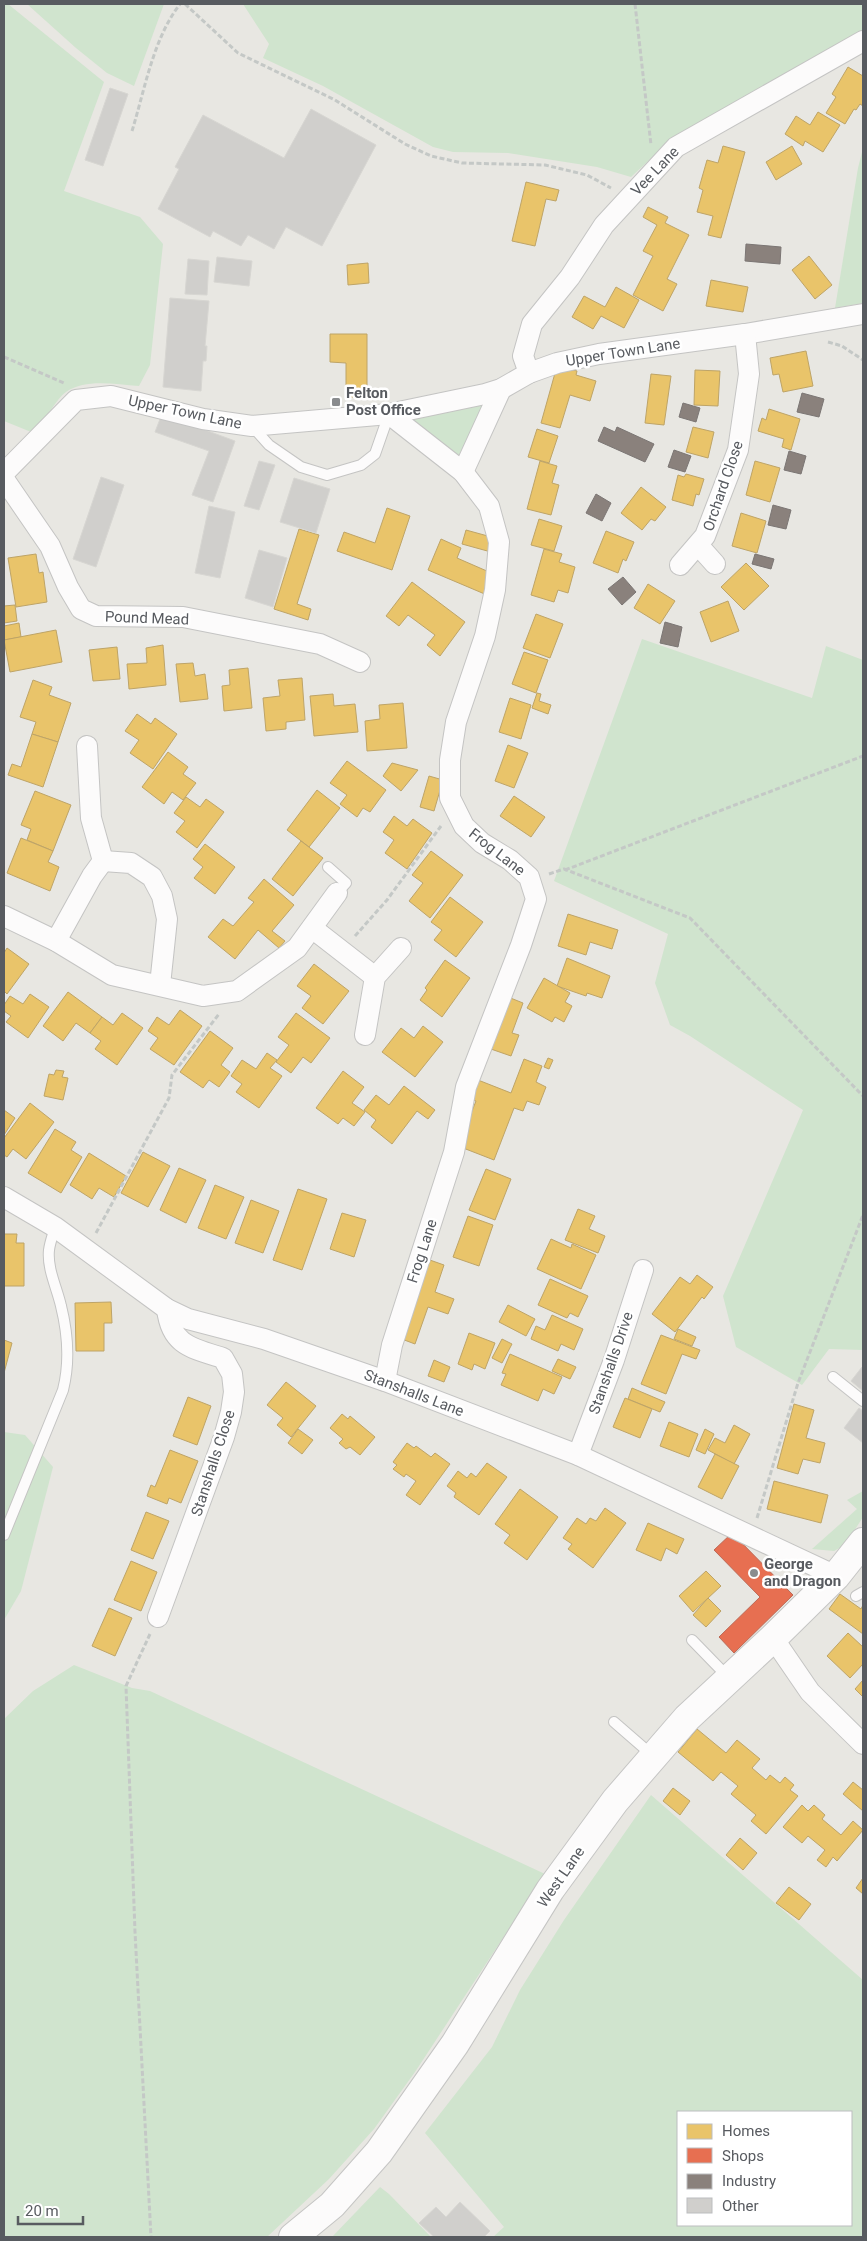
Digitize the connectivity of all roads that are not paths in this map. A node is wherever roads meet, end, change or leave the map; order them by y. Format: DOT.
graph roads {
  1 [pos="863,41"];
  2 [pos="863,314"];
  3 [pos="745,334"];
  4 [pos="529,373"];
  5 [pos="501,389"];
  6 [pos="389,414"];
  7 [pos="252,426"];
  8 [pos="463,472"];
  9 [pos="4,473"];
  10 [pos="4,479"];
  11 [pos="698,545"];
  12 [pos="715,564"];
  13 [pos="680,565"];
  14 [pos="360,662"];
  15 [pos="87,746"];
  16 [pos="103,861"];
  17 [pos="328,868"];
  18 [pos="337,893"];
  19 [pos="4,916"];
  20 [pos="312,928"];
  21 [pos="56,941"];
  22 [pos="401,948"];
  23 [pos="374,977"];
  24 [pos="160,986"];
  25 [pos="365,1035"];
  26 [pos="4,1197"];
  27 [pos="55,1227"];
  28 [pos="642,1270"];
  29 [pos="166,1308"];
  30 [pos="833,1377"];
  31 [pos="385,1381"];
  32 [pos="863,1401"];
  33 [pos="578,1455"];
  34 [pos="4,1535"];
  35 [pos="863,1542"];
  36 [pos="836,1576"];
  37 [pos="158,1617"];
  38 [pos="773,1638"];
  39 [pos="692,1640"];
  40 [pos="729,1678"];
  41 [pos="614,1722"];
  42 [pos="863,1744"];
  43 [pos="653,1755"];
  44 [pos="294,2237"];
  1 -- 4 [label="street, Vee Lane"];
  2 -- 3 [label="street, Upper Town Lane"];
  3 -- 4 [label="street, Upper Town Lane"];
  3 -- 11 [label="street, Orchard Close"];
  4 -- 5 [label="street, Upper Town Lane"];
  5 -- 6 [label="street, Upper Town Lane"];
  5 -- 8 [label="street"];
  6 -- 7 [label="street, Upper Town Lane"];
  6 -- 7 [label="lane"];
  6 -- 8 [label="street, Frog Lane"];
  7 -- 9 [label="street, Upper Town Lane"];
  8 -- 31 [label="street, Frog Lane"];
  10 -- 14 [label="street, Pound Mead"];
  11 -- 12 [label="street, Orchard Close"];
  11 -- 13 [label="street, Orchard Close"];
  15 -- 16 [label="street"];
  16 -- 21 [label="street"];
  16 -- 24 [label="street"];
  17 -- 18 [label="lane"];
  18 -- 20 [label="street"];
  19 -- 21 [label="street"];
  20 -- 23 [label="street"];
  20 -- 24 [label="street"];
  21 -- 24 [label="street"];
  22 -- 23 [label="street"];
  23 -- 25 [label="street"];
  26 -- 27 [label="street, Stanshalls Lane"];
  27 -- 29 [label="street, Stanshalls Lane"];
  27 -- 34 [label="lane"];
  28 -- 33 [label="street, Stanshalls Drive"];
  29 -- 31 [label="street, Stanshalls Lane"];
  29 -- 37 [label="street, Stanshalls Close"];
  30 -- 32 [label="lane"];
  31 -- 33 [label="street, Stanshalls Lane"];
  33 -- 36 [label="street, Stanshalls Lane"];
  35 -- 36 [label="street, West Lane"];
  36 -- 38 [label="street, West Lane"];
  38 -- 40 [label="street, West Lane"];
  38 -- 42 [label="street"];
  39 -- 40 [label="lane"];
  40 -- 43 [label="street, West Lane"];
  41 -- 43 [label="lane"];
  43 -- 44 [label="street, West Lane"];
}
